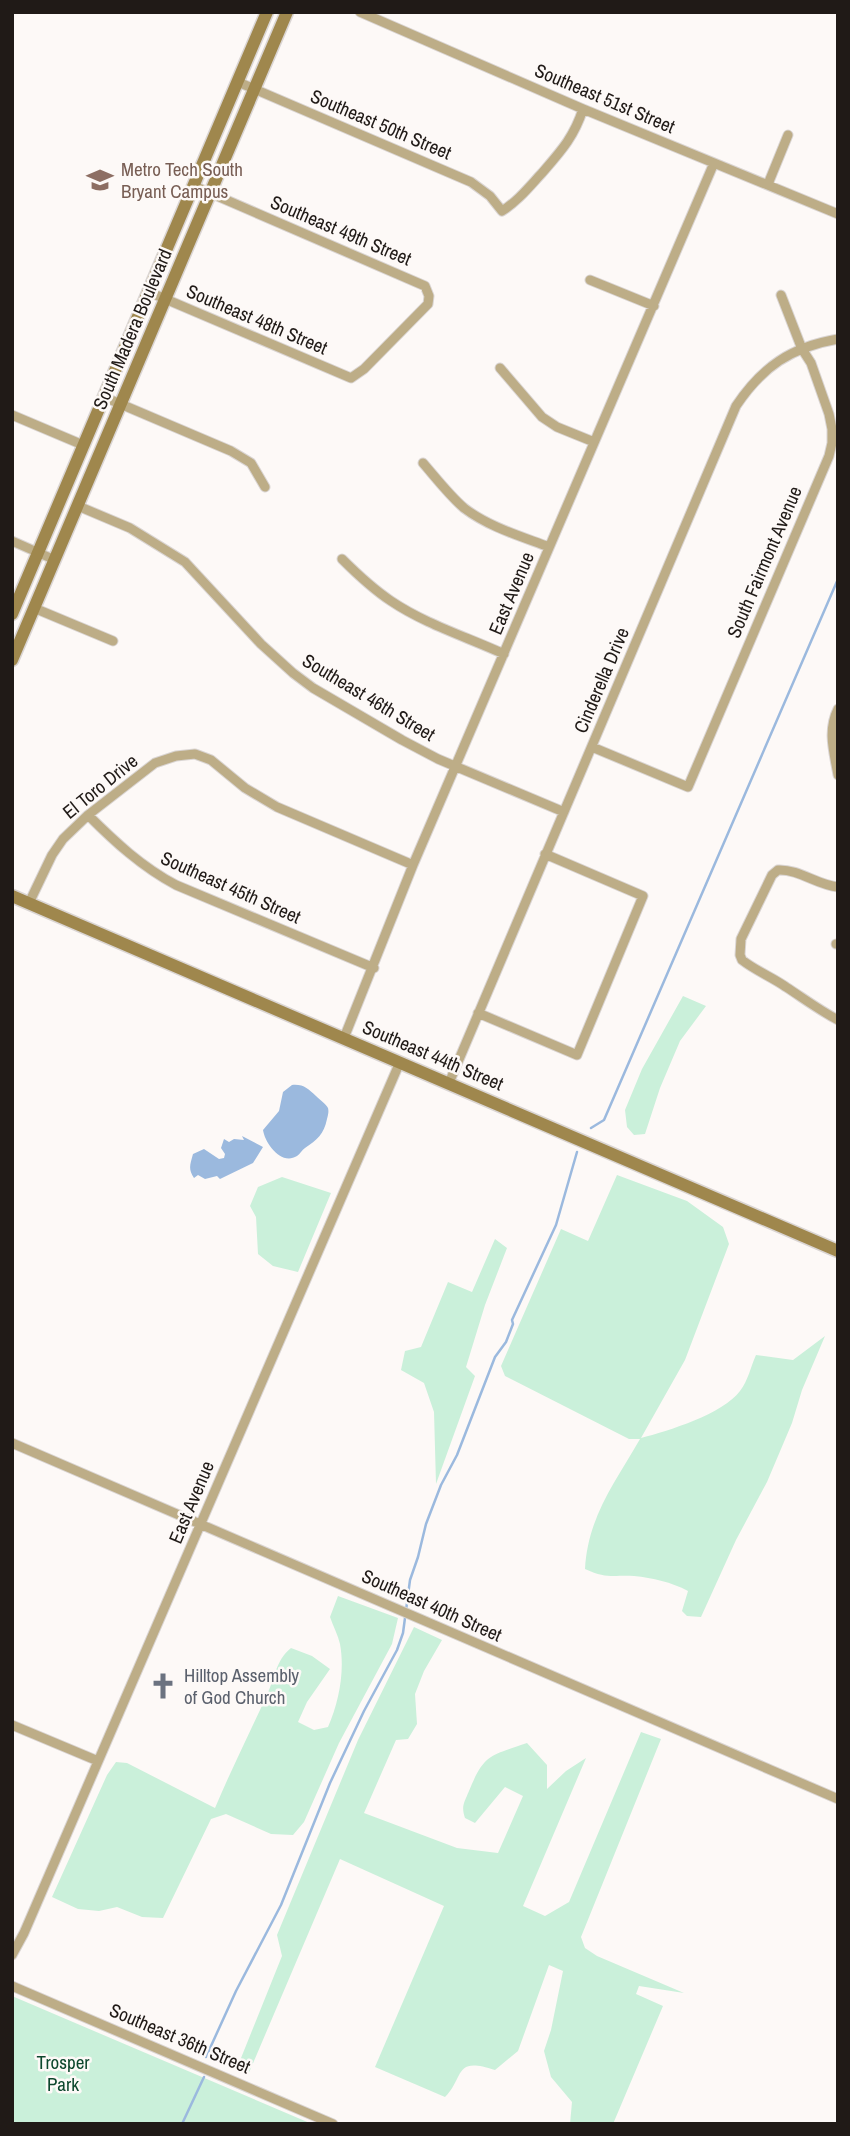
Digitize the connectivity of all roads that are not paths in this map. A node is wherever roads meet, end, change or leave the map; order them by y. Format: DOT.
graph roads {
  1 [pos="267,12"];
  2 [pos="287,12"];
  3 [pos="360,12"];
  4 [pos="238,82"];
  5 [pos="254,89"];
  6 [pos="583,108"];
  7 [pos="788,135"];
  8 [pos="714,163"];
  9 [pos="768,184"];
  10 [pos="194,186"];
  11 [pos="210,193"];
  12 [pos="838,214"];
  13 [pos="590,280"];
  14 [pos="149,292"];
  15 [pos="781,295"];
  16 [pos="166,299"];
  17 [pos="654,306"];
  18 [pos="838,339"];
  19 [pos="802,349"];
  20 [pos="500,368"];
  21 [pos="351,378"];
  22 [pos="104,397"];
  23 [pos="121,405"];
  24 [pos="12,415"];
  25 [pos="594,442"];
  26 [pos="83,445"];
  27 [pos="423,463"];
  28 [pos="265,487"];
  29 [pos="78,506"];
  30 [pos="12,541"];
  31 [pos="550,547"];
  32 [pos="38,553"];
  33 [pos="342,559"];
  34 [pos="55,560"];
  35 [pos="34,608"];
  36 [pos="12,614"];
  37 [pos="113,640"];
  38 [pos="504,654"];
  39 [pos="12,660"];
  40 [pos="838,709"];
  41 [pos="592,747"];
  42 [pos="456,766"];
  43 [pos="838,775"];
  44 [pos="564,812"];
  45 [pos="88,816"];
  46 [pos="545,854"];
  47 [pos="413,866"];
  48 [pos="838,887"];
  49 [pos="12,896"];
  50 [pos="29,903"];
  51 [pos="374,968"];
  52 [pos="478,1013"];
  53 [pos="838,1020"];
  54 [pos="344,1038"];
  55 [pos="400,1062"];
  56 [pos="449,1083"];
  57 [pos="838,1251"];
  58 [pos="12,1443"];
  59 [pos="200,1524"];
  60 [pos="12,1726"];
  61 [pos="98,1761"];
  62 [pos="838,1799"];
  63 [pos="12,1955"];
  64 [pos="12,1986"];
  65 [pos="333,2124"];
  1 -- 4 [label="street, South Madera Boulevard"];
  2 -- 5 [label="street, South Madera Boulevard"];
  3 -- 6 [label="street, Southeast 51st Street"];
  4 -- 5 [label="street, Southeast 50th Street"];
  4 -- 10 [label="street, South Madera Boulevard"];
  5 -- 6 [label="street, Southeast 50th Street"];
  5 -- 11 [label="street, South Madera Boulevard"];
  6 -- 8 [label="street, Southeast 51st Street"];
  7 -- 9 [label="street"];
  8 -- 9 [label="street, Southeast 51st Street"];
  8 -- 17 [label="street, East Avenue"];
  9 -- 12 [label="street, Southeast 51st Street"];
  10 -- 11 [label="street, Southeast 49th Street"];
  10 -- 14 [label="street, South Madera Boulevard"];
  11 -- 16 [label="street, South Madera Boulevard"];
  11 -- 21 [label="street, Southeast 49th Street"];
  13 -- 17 [label="street"];
  14 -- 16 [label="street, Southeast 48th Street"];
  14 -- 22 [label="street, South Madera Boulevard"];
  15 -- 19 [label="street, South Fairmont Avenue"];
  16 -- 21 [label="street, Southeast 48th Street"];
  16 -- 23 [label="street, South Madera Boulevard"];
  17 -- 25 [label="street, East Avenue"];
  18 -- 19 [label="street, Cinderella Drive"];
  19 -- 41 [label="street, Cinderella Drive"];
  19 -- 41 [label="street, South Fairmont Avenue"];
  20 -- 25 [label="street"];
  22 -- 23 [label="street"];
  22 -- 26 [label="street, South Madera Boulevard"];
  23 -- 28 [label="street"];
  23 -- 29 [label="street, South Madera Boulevard"];
  24 -- 26 [label="street"];
  25 -- 31 [label="street, East Avenue"];
  26 -- 32 [label="street, South Madera Boulevard"];
  27 -- 31 [label="street"];
  29 -- 34 [label="street, South Madera Boulevard"];
  29 -- 42 [label="street, Southeast 46th Street"];
  30 -- 32 [label="street"];
  31 -- 38 [label="street, East Avenue"];
  32 -- 34 [label="street"];
  32 -- 36 [label="street, South Madera Boulevard"];
  33 -- 38 [label="street"];
  34 -- 35 [label="street, South Madera Boulevard"];
  35 -- 37 [label="street"];
  35 -- 39 [label="street, South Madera Boulevard"];
  38 -- 42 [label="street, East Avenue"];
  40 -- 43 [label="street"];
  41 -- 44 [label="street, Cinderella Drive"];
  42 -- 44 [label="street, Southeast 46th Street"];
  42 -- 47 [label="street, East Avenue"];
  44 -- 46 [label="street, Cinderella Drive"];
  45 -- 47 [label="street, El Toro Drive"];
  45 -- 50 [label="street, El Toro Drive"];
  45 -- 51 [label="street, Southeast 45th Street"];
  46 -- 52 [label="street, Cinderella Drive"];
  46 -- 52 [label="street"];
  47 -- 51 [label="street, East Avenue"];
  48 -- 53 [label="street"];
  49 -- 50 [label="street, Southeast 44th Street"];
  50 -- 54 [label="street, Southeast 44th Street"];
  51 -- 54 [label="street, East Avenue"];
  52 -- 56 [label="street, Cinderella Drive"];
  54 -- 55 [label="street, Southeast 44th Street"];
  55 -- 56 [label="street, Southeast 44th Street"];
  55 -- 59 [label="street, East Avenue"];
  56 -- 57 [label="street, Southeast 44th Street"];
  58 -- 59 [label="street, Southeast 40th Street"];
  59 -- 61 [label="street, East Avenue"];
  59 -- 62 [label="street, Southeast 40th Street"];
  60 -- 61 [label="street"];
  61 -- 63 [label="street, East Avenue"];
  64 -- 65 [label="street, Southeast 36th Street"];
}
